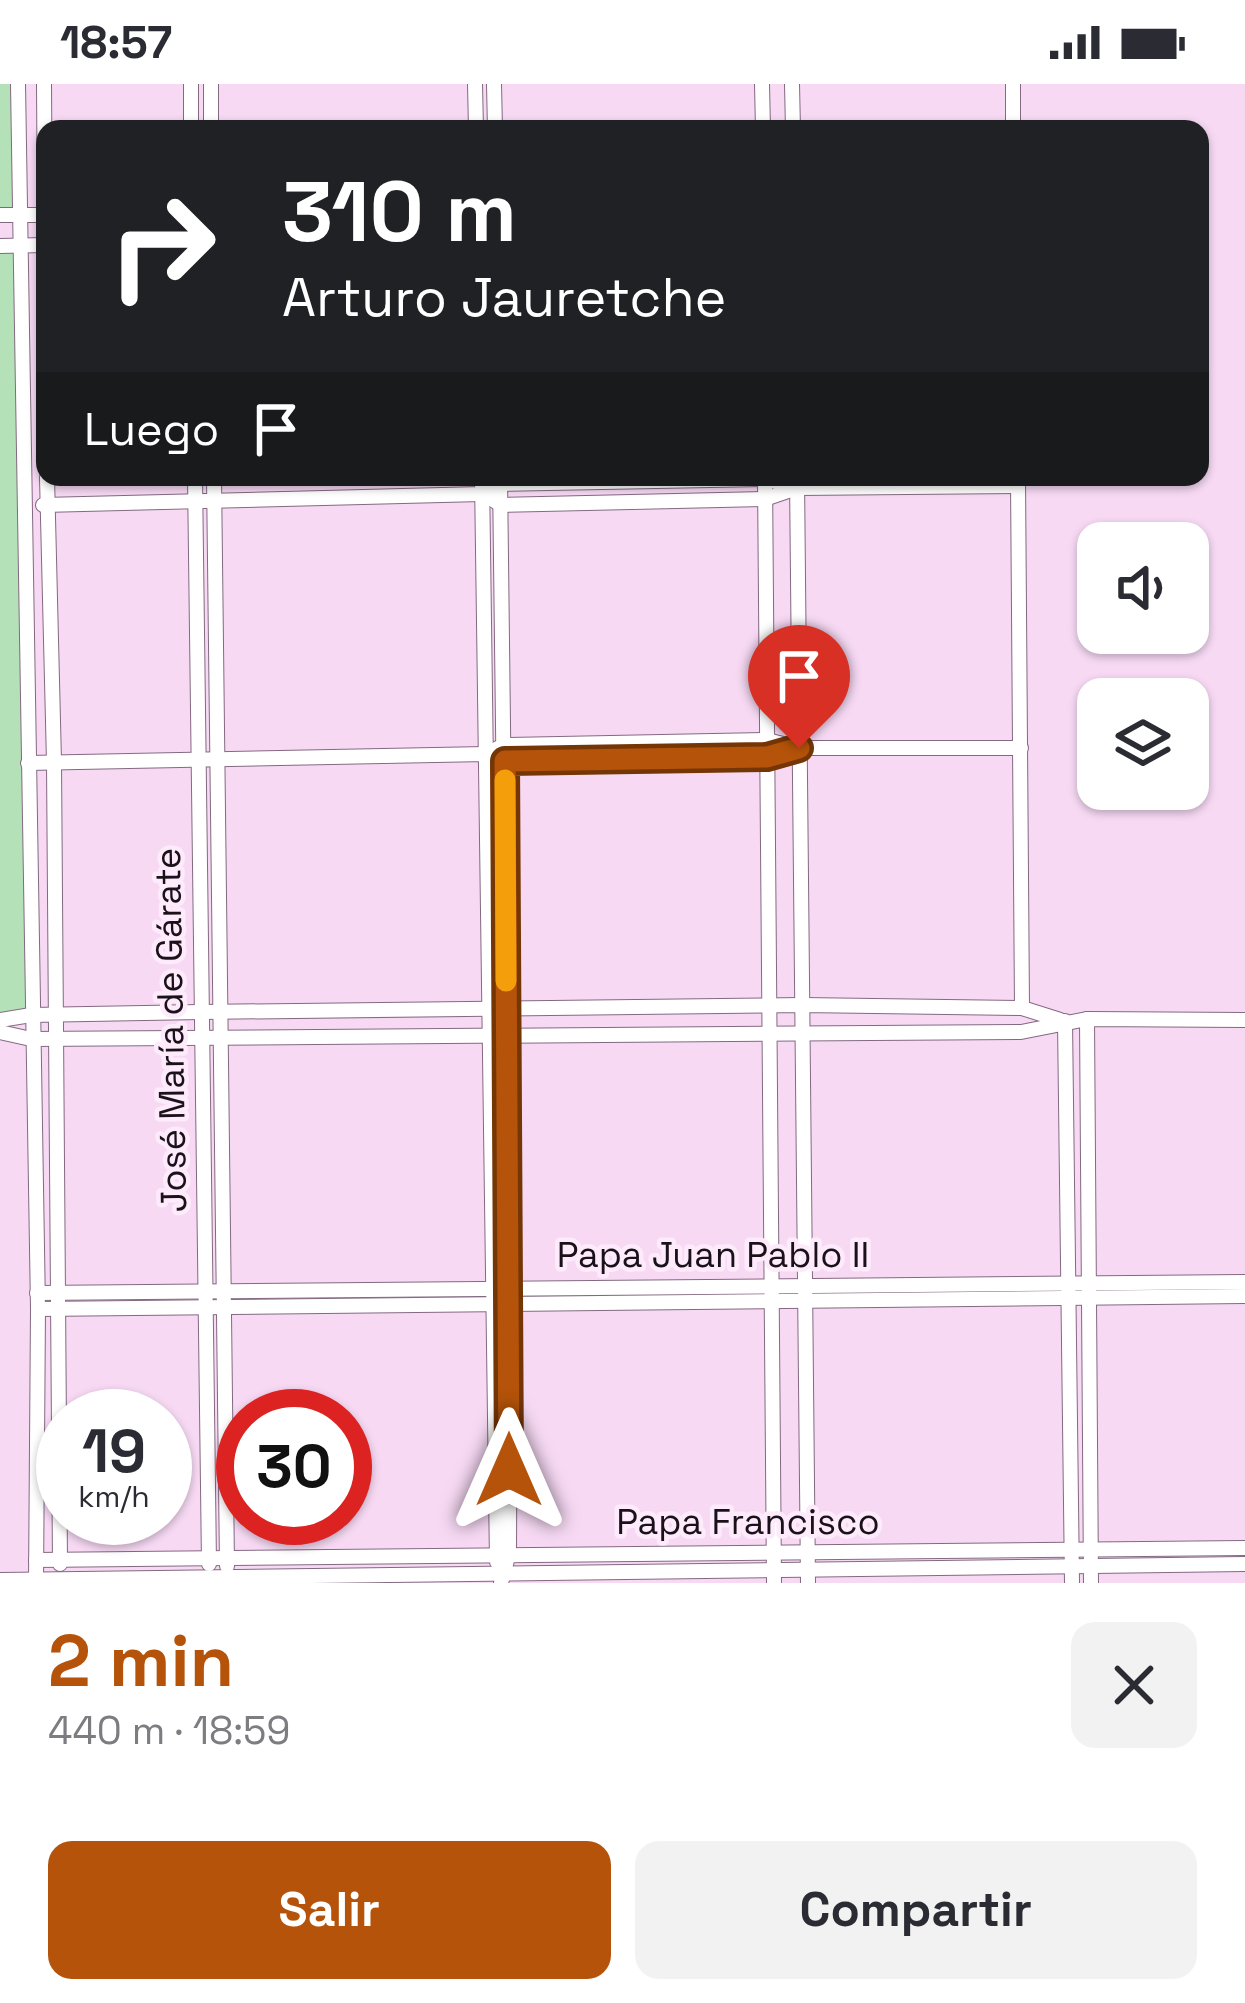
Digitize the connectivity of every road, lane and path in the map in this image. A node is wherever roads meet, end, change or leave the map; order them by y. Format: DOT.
graph roads {
  1 [pos="18,84"];
  2 [pos="44,84"];
  3 [pos="190,84"];
  4 [pos="212,84"];
  5 [pos="475,84"];
  6 [pos="494,84"];
  7 [pos="762,84"];
  8 [pos="793,84"];
  9 [pos="1013,84"];
  10 [pos="44,120"];
  11 [pos="191,120"];
  12 [pos="212,120"];
  13 [pos="476,120"];
  14 [pos="495,120"];
  15 [pos="763,120"];
  16 [pos="793,120"];
  17 [pos="1013,120"];
  18 [pos="0,215"];
  19 [pos="19,215"];
  20 [pos="36,215"];
  21 [pos="36,245"];
  22 [pos="0,246"];
  23 [pos="20,246"];
  24 [pos="47,486"];
  25 [pos="195,486"];
  26 [pos="214,486"];
  27 [pos="482,486"];
  28 [pos="493,486"];
  29 [pos="500,486"];
  30 [pos="765,486"];
  31 [pos="789,486"];
  32 [pos="797,486"];
  33 [pos="1018,486"];
  34 [pos="482,494"];
  35 [pos="765,499"];
  36 [pos="214,500"];
  37 [pos="195,501"];
  38 [pos="47,505"];
  39 [pos="501,505"];
  40 [pos="25,507"];
  41 [pos="767,740"];
  42 [pos="799,748"];
  43 [pos="1021,748"];
  44 [pos="504,753"];
  45 [pos="486,754"];
  46 [pos="767,757"];
  47 [pos="218,760"];
  48 [pos="198,761"];
  49 [pos="54,762"];
  50 [pos="28,763"];
  51 [pos="767,1005"];
  52 [pos="802,1005"];
  53 [pos="506,1008"];
  54 [pos="1022,1008"];
  55 [pos="490,1009"];
  56 [pos="201,1012"];
  57 [pos="220,1012"];
  58 [pos="31,1015"];
  59 [pos="57,1015"];
  60 [pos="1087,1019"];
  61 [pos="0,1020"];
  62 [pos="1245,1020"];
  63 [pos="1065,1022"];
  64 [pos="0,1032"];
  65 [pos="767,1035"];
  66 [pos="802,1035"];
  67 [pos="490,1036"];
  68 [pos="507,1036"];
  69 [pos="202,1037"];
  70 [pos="220,1037"];
  71 [pos="32,1039"];
  72 [pos="57,1039"];
  73 [pos="1245,1282"];
  74 [pos="1069,1290"];
  75 [pos="1087,1290"];
  76 [pos="805,1292"];
  77 [pos="770,1293"];
  78 [pos="502,1295"];
  79 [pos="1245,1296"];
  80 [pos="205,1297"];
  81 [pos="224,1297"];
  82 [pos="37,1301"];
  83 [pos="60,1301"];
  84 [pos="1245,1548"];
  85 [pos="501,1554"];
  86 [pos="208,1558"];
  87 [pos="226,1558"];
  88 [pos="1072,1558"];
  89 [pos="1090,1558"];
  90 [pos="60,1559"];
  91 [pos="36,1560"];
  92 [pos="1245,1564"];
  93 [pos="774,1568"];
  94 [pos="808,1568"];
  95 [pos="501,1577"];
  96 [pos="209,1579"];
  97 [pos="227,1579"];
  98 [pos="0,1580"];
  99 [pos="36,1580"];
  100 [pos="60,1580"];
  101 [pos="1072,1583"];
  102 [pos="1091,1583"];
  1 -- 19 [label="street"];
  2 -- 10 [label="street"];
  3 -- 11 [label="street"];
  4 -- 12 [label="street"];
  5 -- 13 [label="street"];
  6 -- 14 [label="street"];
  7 -- 15 [label="street"];
  8 -- 16 [label="street"];
  9 -- 17 [label="street"];
  18 -- 19 [label="street"];
  19 -- 20 [label="street"];
  19 -- 23 [label="street"];
  21 -- 23 [label="street"];
  22 -- 23 [label="street"];
  23 -- 40 [label="street"];
  24 -- 38 [label="street"];
  25 -- 37 [label="street, José María de Gárate"];
  26 -- 36 [label="street, José María de Gárate"];
  27 -- 34 [label="street"];
  28 -- 34 [label="street"];
  29 -- 39 [label="street"];
  30 -- 35 [label="street"];
  31 -- 35 [label="street"];
  32 -- 42 [label="street"];
  33 -- 43 [label="street"];
  34 -- 36 [label="street"];
  34 -- 39 [label="street"];
  34 -- 45 [label="street"];
  35 -- 39 [label="street"];
  35 -- 41 [label="street"];
  36 -- 37 [label="street"];
  36 -- 47 [label="street, José María de Gárate"];
  37 -- 38 [label="street"];
  37 -- 48 [label="street, José María de Gárate"];
  38 -- 40 [label="street"];
  38 -- 49 [label="street"];
  39 -- 44 [label="street"];
  40 -- 50 [label="street"];
  41 -- 42 [label="street"];
  41 -- 44 [label="street"];
  41 -- 46 [label="street"];
  42 -- 43 [label="street"];
  42 -- 46 [label="street"];
  42 -- 52 [label="street"];
  43 -- 54 [label="street"];
  44 -- 45 [label="street"];
  44 -- 46 [label="street"];
  44 -- 53 [label="street"];
  45 -- 47 [label="street"];
  45 -- 55 [label="street"];
  46 -- 51 [label="street"];
  47 -- 48 [label="street"];
  47 -- 57 [label="street, José María de Gárate"];
  48 -- 49 [label="street"];
  48 -- 56 [label="street, José María de Gárate"];
  49 -- 50 [label="street"];
  49 -- 59 [label="street"];
  50 -- 58 [label="street"];
  51 -- 52 [label="street"];
  51 -- 53 [label="street"];
  51 -- 65 [label="street"];
  52 -- 54 [label="street"];
  52 -- 66 [label="street"];
  53 -- 55 [label="street"];
  53 -- 68 [label="street"];
  54 -- 63 [label="street"];
  55 -- 57 [label="street"];
  55 -- 67 [label="street"];
  56 -- 57 [label="street"];
  56 -- 59 [label="street"];
  56 -- 69 [label="street, José María de Gárate"];
  57 -- 70 [label="street, José María de Gárate"];
  58 -- 59 [label="street"];
  58 -- 61 [label="street"];
  58 -- 71 [label="street"];
  59 -- 72 [label="street"];
  60 -- 62 [label="street"];
  60 -- 63 [label="street"];
  60 -- 75 [label="street"];
  63 -- 66 [label="street"];
  63 -- 74 [label="street"];
  64 -- 71 [label="street"];
  65 -- 66 [label="street"];
  65 -- 68 [label="street"];
  65 -- 77 [label="street"];
  66 -- 76 [label="street"];
  67 -- 68 [label="street"];
  67 -- 70 [label="street"];
  67 -- 78 [label="street"];
  68 -- 78 [label="street"];
  69 -- 70 [label="street"];
  69 -- 72 [label="street"];
  69 -- 80 [label="street, José María de Gárate"];
  70 -- 81 [label="street, José María de Gárate"];
  71 -- 72 [label="street"];
  71 -- 82 [label="street"];
  72 -- 83 [label="street"];
  73 -- 75 [label="street, Papa Juan Pablo II"];
  74 -- 75 [label="street, Papa Juan Pablo II"];
  74 -- 76 [label="street, Papa Juan Pablo II"];
  74 -- 88 [label="street"];
  75 -- 79 [label="street, Papa Juan Pablo II"];
  75 -- 89 [label="street"];
  76 -- 77 [label="street, Papa Juan Pablo II"];
  76 -- 94 [label="street"];
  77 -- 78 [label="street, Papa Juan Pablo II"];
  77 -- 93 [label="street"];
  78 -- 81 [label="street, Papa Juan Pablo II"];
  78 -- 85 [label="street"];
  80 -- 81 [label="street, Papa Juan Pablo II"];
  80 -- 83 [label="street, Papa Juan Pablo II"];
  80 -- 86 [label="street, José María de Gárate"];
  81 -- 87 [label="street, José María de Gárate"];
  82 -- 83 [label="street, Papa Juan Pablo II"];
  82 -- 91 [label="street"];
  83 -- 90 [label="street"];
  84 -- 89 [label="street, Papa Francisco"];
  85 -- 87 [label="street, Papa Francisco"];
  85 -- 93 [label="street, Papa Francisco"];
  85 -- 95 [label="street"];
  86 -- 87 [label="street, Papa Francisco"];
  86 -- 90 [label="street, Papa Francisco"];
  86 -- 96 [label="street, José María de Gárate"];
  87 -- 97 [label="street, José María de Gárate"];
  88 -- 89 [label="street, Papa Francisco"];
  88 -- 94 [label="street, Papa Francisco"];
  88 -- 101 [label="street"];
  89 -- 92 [label="street, Papa Francisco"];
  89 -- 102 [label="street"];
  90 -- 91 [label="street, Papa Francisco"];
  90 -- 100 [label="street"];
  91 -- 99 [label="street"];
  93 -- 94 [label="street, Papa Francisco"];
  93 -- 95 [label="street, Papa Francisco"];
  95 -- 97 [label="street, Papa Francisco"];
  96 -- 97 [label="street, Papa Francisco"];
  96 -- 100 [label="street, Papa Francisco"];
  98 -- 99 [label="street, Papa Francisco"];
  99 -- 100 [label="street, Papa Francisco"];
}
